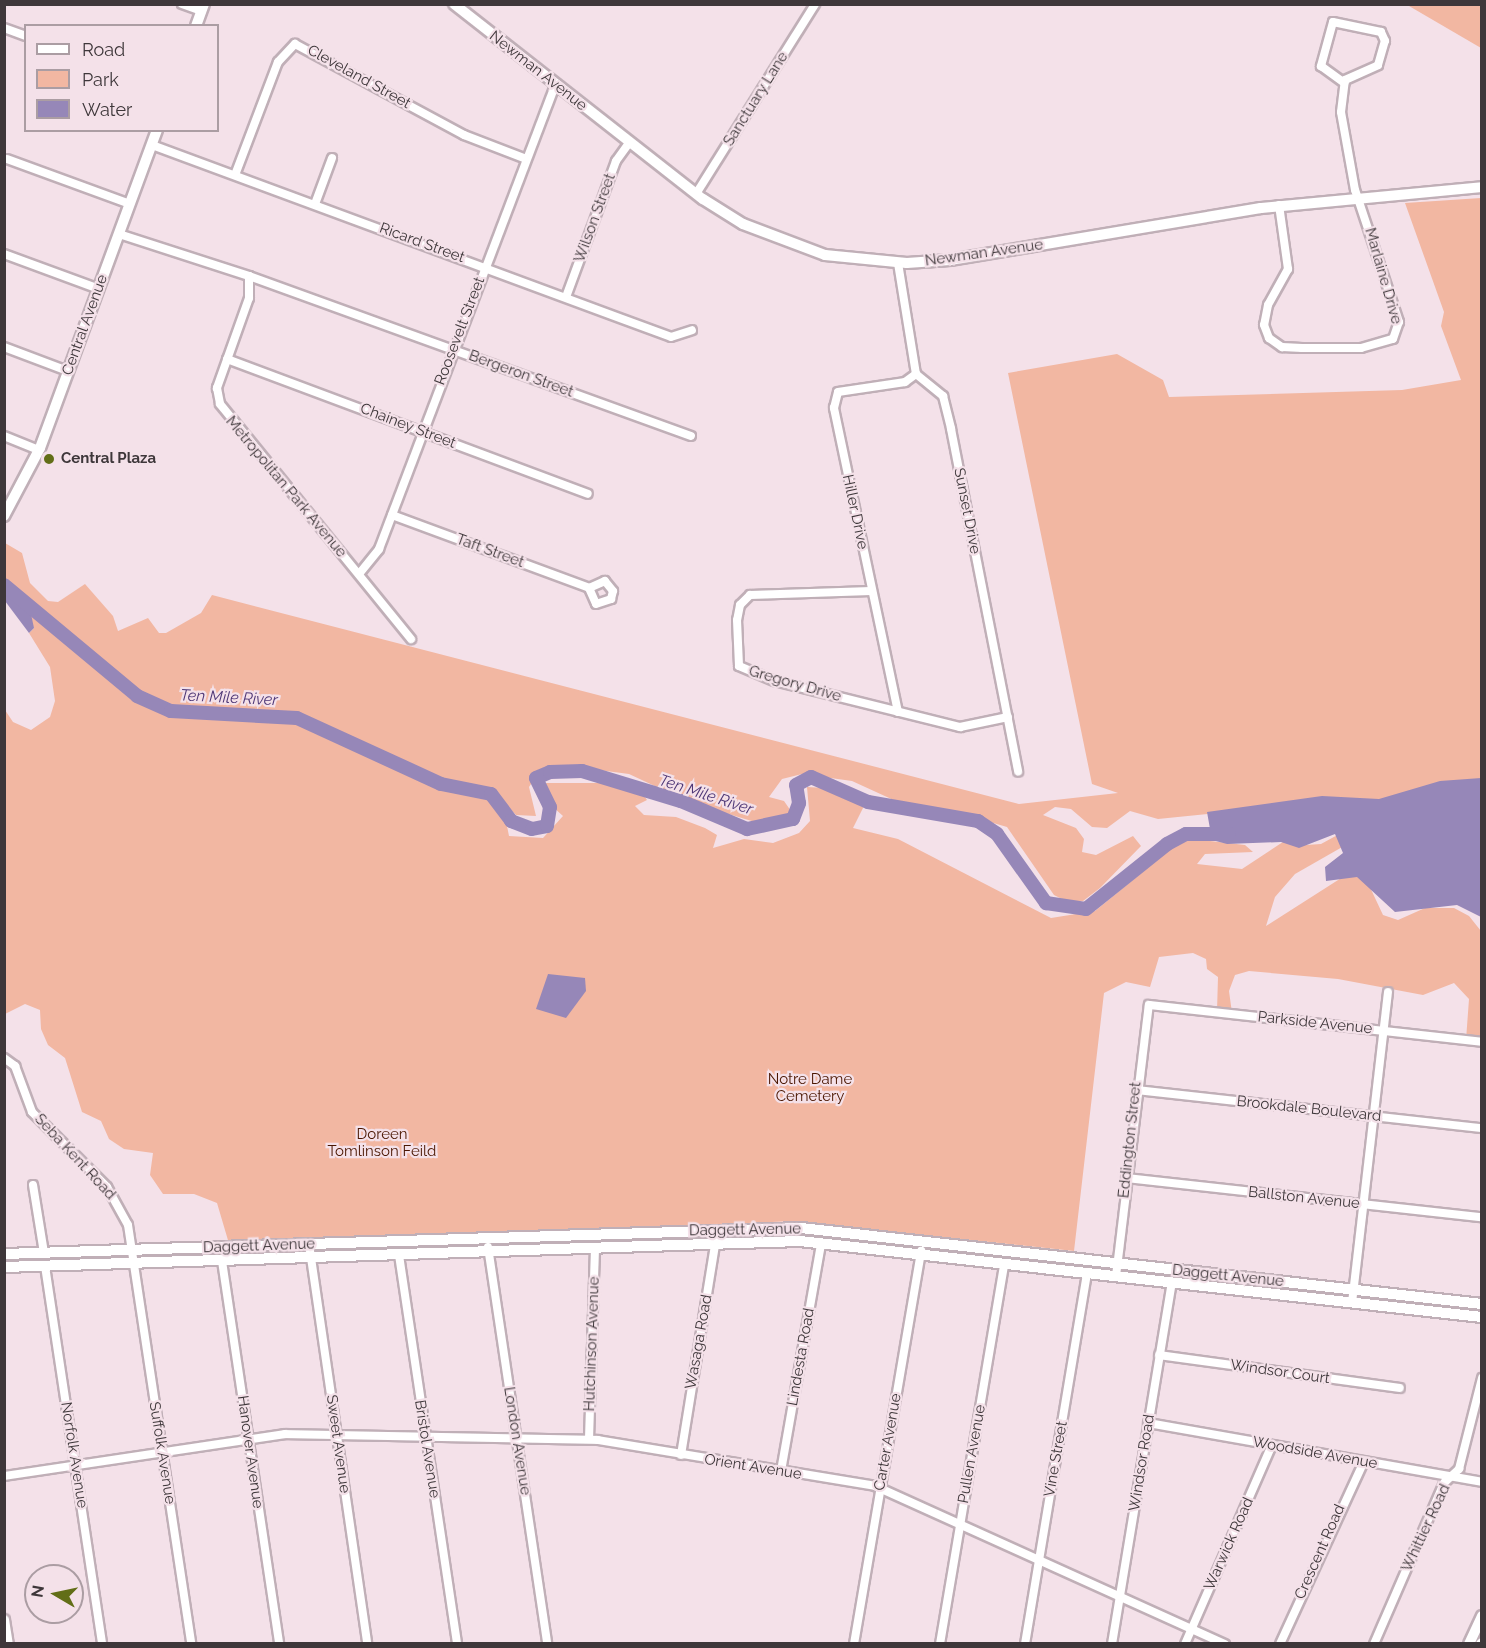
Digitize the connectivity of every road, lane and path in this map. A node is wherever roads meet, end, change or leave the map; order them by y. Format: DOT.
graph roads {
  1 [pos="182,4"];
  2 [pos="454,4"];
  3 [pos="815,4"];
  4 [pos="203,8"];
  5 [pos="197,24"];
  6 [pos="4,28"];
  7 [pos="24,35"];
  8 [pos="1344,83"];
  9 [pos="556,84"];
  10 [pos="156,132"];
  11 [pos="629,143"];
  12 [pos="152,145"];
  13 [pos="332,158"];
  14 [pos="524,158"];
  15 [pos="7,159"];
  16 [pos="236,175"];
  17 [pos="1482,187"];
  18 [pos="696,194"];
  19 [pos="1359,196"];
  20 [pos="130,204"];
  21 [pos="315,204"];
  22 [pos="1279,205"];
  23 [pos="119,234"];
  24 [pos="4,254"];
  25 [pos="898,263"];
  26 [pos="484,266"];
  27 [pos="249,276"];
  28 [pos="99,289"];
  29 [pos="566,297"];
  30 [pos="692,330"];
  31 [pos="4,347"];
  32 [pos="453,350"];
  33 [pos="227,358"];
  34 [pos="68,371"];
  35 [pos="916,374"];
  36 [pos="423,432"];
  37 [pos="4,436"];
  38 [pos="691,436"];
  39 [pos="39,450"];
  40 [pos="588,494"];
  41 [pos="392,515"];
  42 [pos="4,516"];
  43 [pos="359,574"];
  44 [pos="589,588"];
  45 [pos="871,591"];
  46 [pos="411,639"];
  47 [pos="898,712"];
  48 [pos="1008,717"];
  49 [pos="1018,771"];
  50 [pos="1388,992"];
  51 [pos="1149,1005"];
  52 [pos="1384,1030"];
  53 [pos="1482,1042"];
  54 [pos="4,1058"];
  55 [pos="1136,1090"];
  56 [pos="1374,1116"];
  57 [pos="1482,1128"];
  58 [pos="1126,1178"];
  59 [pos="33,1185"];
  60 [pos="1364,1204"];
  61 [pos="1482,1217"];
  62 [pos="718,1230"];
  63 [pos="486,1238"];
  64 [pos="922,1241"];
  65 [pos="821,1243"];
  66 [pos="309,1244"];
  67 [pos="716,1244"];
  68 [pos="595,1248"];
  69 [pos="131,1250"];
  70 [pos="488,1252"];
  71 [pos="44,1253"];
  72 [pos="4,1254"];
  73 [pos="399,1254"];
  74 [pos="920,1254"];
  75 [pos="310,1258"];
  76 [pos="222,1261"];
  77 [pos="134,1263"];
  78 [pos="1117,1263"];
  79 [pos="1004,1264"];
  80 [pos="45,1266"];
  81 [pos="4,1267"];
  82 [pos="1087,1274"];
  83 [pos="1116,1276"];
  84 [pos="1172,1283"];
  85 [pos="1354,1290"];
  86 [pos="1352,1303"];
  87 [pos="1482,1304"];
  88 [pos="1482,1317"];
  89 [pos="1160,1355"];
  90 [pos="1482,1378"];
  91 [pos="1400,1388"];
  92 [pos="1148,1424"];
  93 [pos="337,1435"];
  94 [pos="425,1437"];
  95 [pos="248,1438"];
  96 [pos="516,1438"];
  97 [pos="590,1439"];
  98 [pos="1272,1445"];
  99 [pos="162,1452"];
  100 [pos="681,1455"];
  101 [pos="1364,1461"];
  102 [pos="76,1466"];
  103 [pos="781,1471"];
  104 [pos="4,1476"];
  105 [pos="1452,1476"];
  106 [pos="1482,1482"];
  107 [pos="880,1489"];
  108 [pos="960,1524"];
  109 [pos="1039,1559"];
  110 [pos="1119,1596"];
  111 [pos="1482,1616"];
  112 [pos="4,1620"];
  113 [pos="1192,1629"];
  114 [pos="8,1644"];
  115 [pos="102,1644"];
  116 [pos="191,1644"];
  117 [pos="279,1644"];
  118 [pos="368,1644"];
  119 [pos="457,1644"];
  120 [pos="547,1644"];
  121 [pos="854,1644"];
  122 [pos="940,1644"];
  123 [pos="1025,1644"];
  124 [pos="1112,1644"];
  125 [pos="1185,1644"];
  126 [pos="1225,1644"];
  127 [pos="1280,1644"];
  128 [pos="1374,1644"];
  129 [pos="1469,1644"];
  1 -- 4 [label="street"];
  2 -- 9 [label="street, Newman Avenue"];
  3 -- 18 [label="street, Sanctuary Lane"];
  4 -- 5 [label="street"];
  6 -- 7 [label="street"];
  8 -- 8 [label="street"];
  8 -- 19 [label="street"];
  9 -- 11 [label="street, Newman Avenue"];
  9 -- 14 [label="street, Roosevelt Street"];
  10 -- 12 [label="street, Central Avenue"];
  11 -- 18 [label="street, Newman Avenue"];
  11 -- 29 [label="street, Wilson Street"];
  12 -- 16 [label="street, Ricard Street"];
  12 -- 20 [label="street, Central Avenue"];
  13 -- 21 [label="street"];
  14 -- 16 [label="street, Cleveland Street"];
  14 -- 26 [label="street, Roosevelt Street"];
  15 -- 20 [label="street"];
  16 -- 21 [label="street, Ricard Street"];
  17 -- 19 [label="street, Newman Avenue"];
  18 -- 25 [label="street, Newman Avenue"];
  19 -- 22 [label="street, Newman Avenue"];
  19 -- 22 [label="street, Marlaine Drive"];
  20 -- 23 [label="street, Central Avenue"];
  21 -- 26 [label="street, Ricard Street"];
  22 -- 25 [label="street, Newman Avenue"];
  23 -- 27 [label="street"];
  23 -- 28 [label="street, Central Avenue"];
  24 -- 28 [label="street"];
  25 -- 35 [label="street"];
  26 -- 29 [label="street, Ricard Street"];
  26 -- 32 [label="street, Roosevelt Street"];
  27 -- 32 [label="street, Bergeron Street"];
  27 -- 33 [label="street, Metropolitan Park Avenue"];
  28 -- 34 [label="street, Central Avenue"];
  29 -- 30 [label="street, Ricard Street"];
  31 -- 34 [label="street"];
  32 -- 36 [label="street, Roosevelt Street"];
  32 -- 38 [label="street, Bergeron Street"];
  33 -- 36 [label="street, Chainey Street"];
  33 -- 43 [label="street, Metropolitan Park Avenue"];
  34 -- 39 [label="street, Central Avenue"];
  35 -- 45 [label="street, Hiller Drive"];
  35 -- 48 [label="street, Sunset Drive"];
  36 -- 40 [label="street, Chainey Street"];
  36 -- 41 [label="street, Roosevelt Street"];
  37 -- 39 [label="street"];
  39 -- 42 [label="street, Central Avenue"];
  41 -- 43 [label="street, Roosevelt Street"];
  41 -- 44 [label="street, Taft Street"];
  43 -- 46 [label="street, Metropolitan Park Avenue"];
  45 -- 47 [label="street, Hiller Drive"];
  45 -- 47 [label="street, Gregory Drive"];
  47 -- 48 [label="street, Gregory Drive"];
  48 -- 49 [label="street, Sunset Drive"];
  50 -- 52 [label="street"];
  51 -- 52 [label="street, Parkside Avenue"];
  51 -- 55 [label="street, Eddington Street"];
  52 -- 53 [label="street, Parkside Avenue"];
  52 -- 56 [label="street"];
  54 -- 69 [label="street, Seba Kent Road"];
  55 -- 56 [label="street, Brookdale Boulevard"];
  55 -- 58 [label="street, Eddington Street"];
  56 -- 57 [label="street, Brookdale Boulevard"];
  56 -- 60 [label="street"];
  58 -- 60 [label="street, Ballston Avenue"];
  58 -- 78 [label="street, Eddington Street"];
  59 -- 71 [label="street"];
  60 -- 61 [label="street, Ballston Avenue"];
  60 -- 85 [label="street"];
  62 -- 63 [label="street, Daggett Avenue"];
  62 -- 64 [label="street, Daggett Avenue"];
  62 -- 67 [label="street, Wasaga Road"];
  63 -- 66 [label="street, Daggett Avenue"];
  63 -- 70 [label="street, London Avenue"];
  64 -- 74 [label="street, Carter Avenue"];
  64 -- 78 [label="street, Daggett Avenue"];
  65 -- 67 [label="street, Daggett Avenue"];
  65 -- 74 [label="street, Daggett Avenue"];
  65 -- 103 [label="street, Lindesta Road"];
  66 -- 69 [label="street, Daggett Avenue"];
  66 -- 75 [label="street, Sweet Avenue"];
  67 -- 68 [label="street, Daggett Avenue"];
  67 -- 100 [label="street, Wasaga Road"];
  68 -- 70 [label="street, Daggett Avenue"];
  68 -- 97 [label="street, Hutchinson Avenue"];
  69 -- 71 [label="street, Daggett Avenue"];
  69 -- 77 [label="street, Seba Kent Road"];
  70 -- 73 [label="street, Daggett Avenue"];
  70 -- 96 [label="street, London Avenue"];
  71 -- 72 [label="street, Daggett Avenue"];
  73 -- 75 [label="street, Daggett Avenue"];
  73 -- 94 [label="street, Bristol Avenue"];
  74 -- 79 [label="street, Daggett Avenue"];
  74 -- 107 [label="street, Carter Avenue"];
  75 -- 76 [label="street, Daggett Avenue"];
  75 -- 93 [label="street, Sweet Avenue"];
  76 -- 77 [label="street, Daggett Avenue"];
  76 -- 95 [label="street, Hanover Avenue"];
  77 -- 80 [label="street, Daggett Avenue"];
  77 -- 99 [label="street, Suffolk Avenue"];
  78 -- 83 [label="street, Eddington Street"];
  78 -- 85 [label="street, Daggett Avenue"];
  79 -- 82 [label="street, Daggett Avenue"];
  79 -- 108 [label="street, Pullen Avenue"];
  80 -- 81 [label="street, Daggett Avenue"];
  80 -- 102 [label="street, Norfolk Avenue"];
  82 -- 83 [label="street, Daggett Avenue"];
  82 -- 109 [label="street, Vine Street"];
  83 -- 84 [label="street, Daggett Avenue"];
  84 -- 86 [label="street, Daggett Avenue"];
  84 -- 89 [label="street, Windsor Road"];
  85 -- 86 [label="street"];
  85 -- 87 [label="street, Daggett Avenue"];
  86 -- 88 [label="street, Daggett Avenue"];
  89 -- 91 [label="street, Windsor Court"];
  89 -- 92 [label="street, Windsor Road"];
  90 -- 105 [label="street, Whittier Road"];
  92 -- 98 [label="street, Woodside Avenue"];
  92 -- 110 [label="street, Windsor Road"];
  93 -- 94 [label="street, Orient Avenue"];
  93 -- 95 [label="street, Orient Avenue"];
  93 -- 118 [label="street, Sweet Avenue"];
  94 -- 96 [label="street, Orient Avenue"];
  94 -- 119 [label="street, Bristol Avenue"];
  95 -- 99 [label="street, Orient Avenue"];
  95 -- 117 [label="street, Hanover Avenue"];
  96 -- 97 [label="street, Orient Avenue"];
  96 -- 120 [label="street, London Avenue"];
  97 -- 100 [label="street, Orient Avenue"];
  98 -- 101 [label="street, Woodside Avenue"];
  98 -- 113 [label="street, Warwick Road"];
  99 -- 102 [label="street, Orient Avenue"];
  99 -- 116 [label="street, Suffolk Avenue"];
  100 -- 103 [label="street, Orient Avenue"];
  101 -- 105 [label="street, Woodside Avenue"];
  101 -- 127 [label="street, Crescent Road"];
  102 -- 104 [label="street, Orient Avenue"];
  102 -- 115 [label="street, Norfolk Avenue"];
  103 -- 107 [label="street, Orient Avenue"];
  105 -- 106 [label="street, Woodside Avenue"];
  105 -- 128 [label="street, Whittier Road"];
  107 -- 108 [label="street, Orient Avenue"];
  107 -- 121 [label="street, Carter Avenue"];
  108 -- 109 [label="street, Orient Avenue"];
  108 -- 122 [label="street, Pullen Avenue"];
  109 -- 110 [label="street, Orient Avenue"];
  109 -- 123 [label="street, Vine Street"];
  110 -- 113 [label="street, Orient Avenue"];
  110 -- 124 [label="street, Windsor Road"];
  111 -- 129 [label="street"];
  112 -- 114 [label="street"];
  113 -- 125 [label="street, Warwick Road"];
  113 -- 126 [label="street, Orient Avenue"];
}
